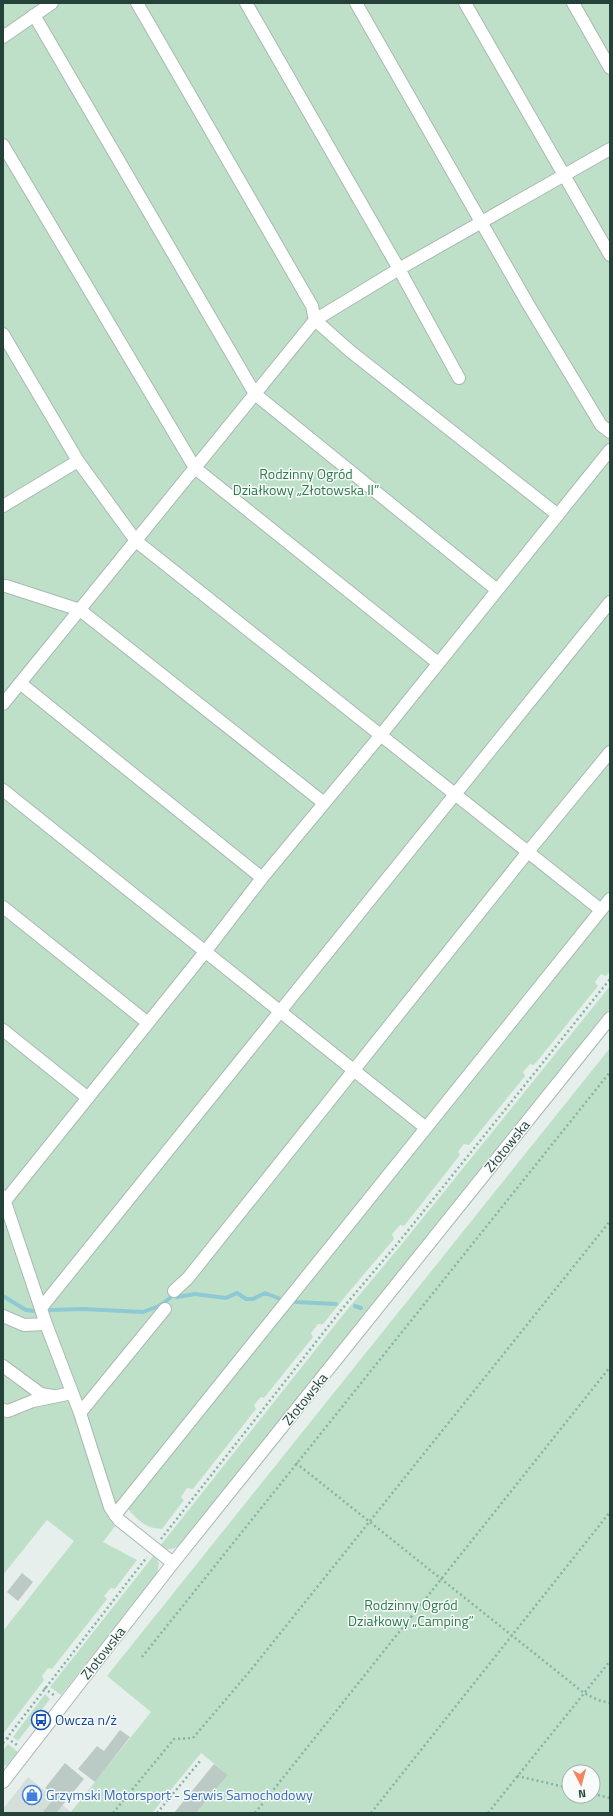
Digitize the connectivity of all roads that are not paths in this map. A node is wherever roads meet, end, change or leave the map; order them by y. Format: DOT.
graph roads {
  1 [pos="52,3"];
  2 [pos="137,3"];
  3 [pos="246,3"];
  4 [pos="356,3"];
  5 [pos="465,3"];
  6 [pos="573,3"];
  7 [pos="34,15"];
  8 [pos="3,37"];
  9 [pos="610,68"];
  10 [pos="3,144"];
  11 [pos="610,149"];
  12 [pos="564,175"];
  13 [pos="482,222"];
  14 [pos="610,255"];
  15 [pos="399,269"];
  16 [pos="315,320"];
  17 [pos="3,334"];
  18 [pos="459,378"];
  19 [pos="255,394"];
  20 [pos="610,432"];
  21 [pos="610,450"];
  22 [pos="78,461"];
  23 [pos="195,468"];
  24 [pos="3,506"];
  25 [pos="558,515"];
  26 [pos="136,541"];
  27 [pos="6,586"];
  28 [pos="497,590"];
  29 [pos="610,602"];
  30 [pos="80,610"];
  31 [pos="438,664"];
  32 [pos="20,683"];
  33 [pos="3,704"];
  34 [pos="380,736"];
  35 [pos="610,752"];
  36 [pos="3,790"];
  37 [pos="455,796"];
  38 [pos="324,803"];
  39 [pos="527,853"];
  40 [pos="262,878"];
  41 [pos="610,899"];
  42 [pos="3,907"];
  43 [pos="601,910"];
  44 [pos="205,952"];
  45 [pos="281,1012"];
  46 [pos="610,1018"];
  47 [pos="148,1023"];
  48 [pos="3,1030"];
  49 [pos="355,1070"];
  50 [pos="88,1098"];
  51 [pos="426,1128"];
  52 [pos="4,1198"];
  53 [pos="174,1290"];
  54 [pos="41,1308"];
  55 [pos="165,1309"];
  56 [pos="3,1316"];
  57 [pos="46,1324"];
  58 [pos="3,1366"];
  59 [pos="72,1393"];
  60 [pos="54,1396"];
  61 [pos="3,1410"];
  62 [pos="80,1413"];
  63 [pos="117,1518"];
  64 [pos="173,1563"];
  65 [pos="3,1782"];
  1 -- 7 [label="street"];
  2 -- 16 [label="street"];
  3 -- 15 [label="street"];
  4 -- 13 [label="street"];
  5 -- 12 [label="street"];
  6 -- 9 [label="street"];
  7 -- 8 [label="street"];
  7 -- 19 [label="street"];
  10 -- 23 [label="street"];
  11 -- 12 [label="street"];
  12 -- 13 [label="street"];
  12 -- 14 [label="street"];
  13 -- 15 [label="street"];
  13 -- 20 [label="street"];
  15 -- 16 [label="street"];
  15 -- 18 [label="street"];
  16 -- 19 [label="street"];
  16 -- 25 [label="street"];
  17 -- 22 [label="street"];
  19 -- 23 [label="street"];
  19 -- 28 [label="street"];
  21 -- 25 [label="street"];
  22 -- 24 [label="street"];
  22 -- 26 [label="street"];
  23 -- 26 [label="street"];
  23 -- 31 [label="street"];
  25 -- 28 [label="street"];
  26 -- 30 [label="street"];
  26 -- 34 [label="street"];
  27 -- 30 [label="street"];
  28 -- 31 [label="street"];
  29 -- 37 [label="street"];
  30 -- 32 [label="street"];
  30 -- 38 [label="street"];
  31 -- 34 [label="street"];
  32 -- 33 [label="street"];
  32 -- 40 [label="street"];
  34 -- 37 [label="street"];
  34 -- 38 [label="street"];
  35 -- 39 [label="street"];
  36 -- 44 [label="street"];
  37 -- 39 [label="street"];
  37 -- 45 [label="street"];
  38 -- 40 [label="street"];
  39 -- 43 [label="street"];
  39 -- 49 [label="street"];
  40 -- 44 [label="street"];
  41 -- 43 [label="street"];
  42 -- 47 [label="street"];
  43 -- 51 [label="street"];
  44 -- 45 [label="street"];
  44 -- 47 [label="street"];
  45 -- 49 [label="street"];
  45 -- 54 [label="street"];
  46 -- 64 [label="street, Złotowska"];
  47 -- 50 [label="street"];
  48 -- 50 [label="street"];
  49 -- 51 [label="street"];
  49 -- 53 [label="street"];
  50 -- 52 [label="street"];
  51 -- 63 [label="street"];
  52 -- 54 [label="street"];
  54 -- 57 [label="street"];
  55 -- 62 [label="street"];
  56 -- 57 [label="street"];
  57 -- 59 [label="street"];
  58 -- 60 [label="street"];
  59 -- 60 [label="street"];
  59 -- 62 [label="street"];
  60 -- 61 [label="street"];
  62 -- 63 [label="street"];
  63 -- 64 [label="street"];
  64 -- 65 [label="street, Złotowska"];
}
